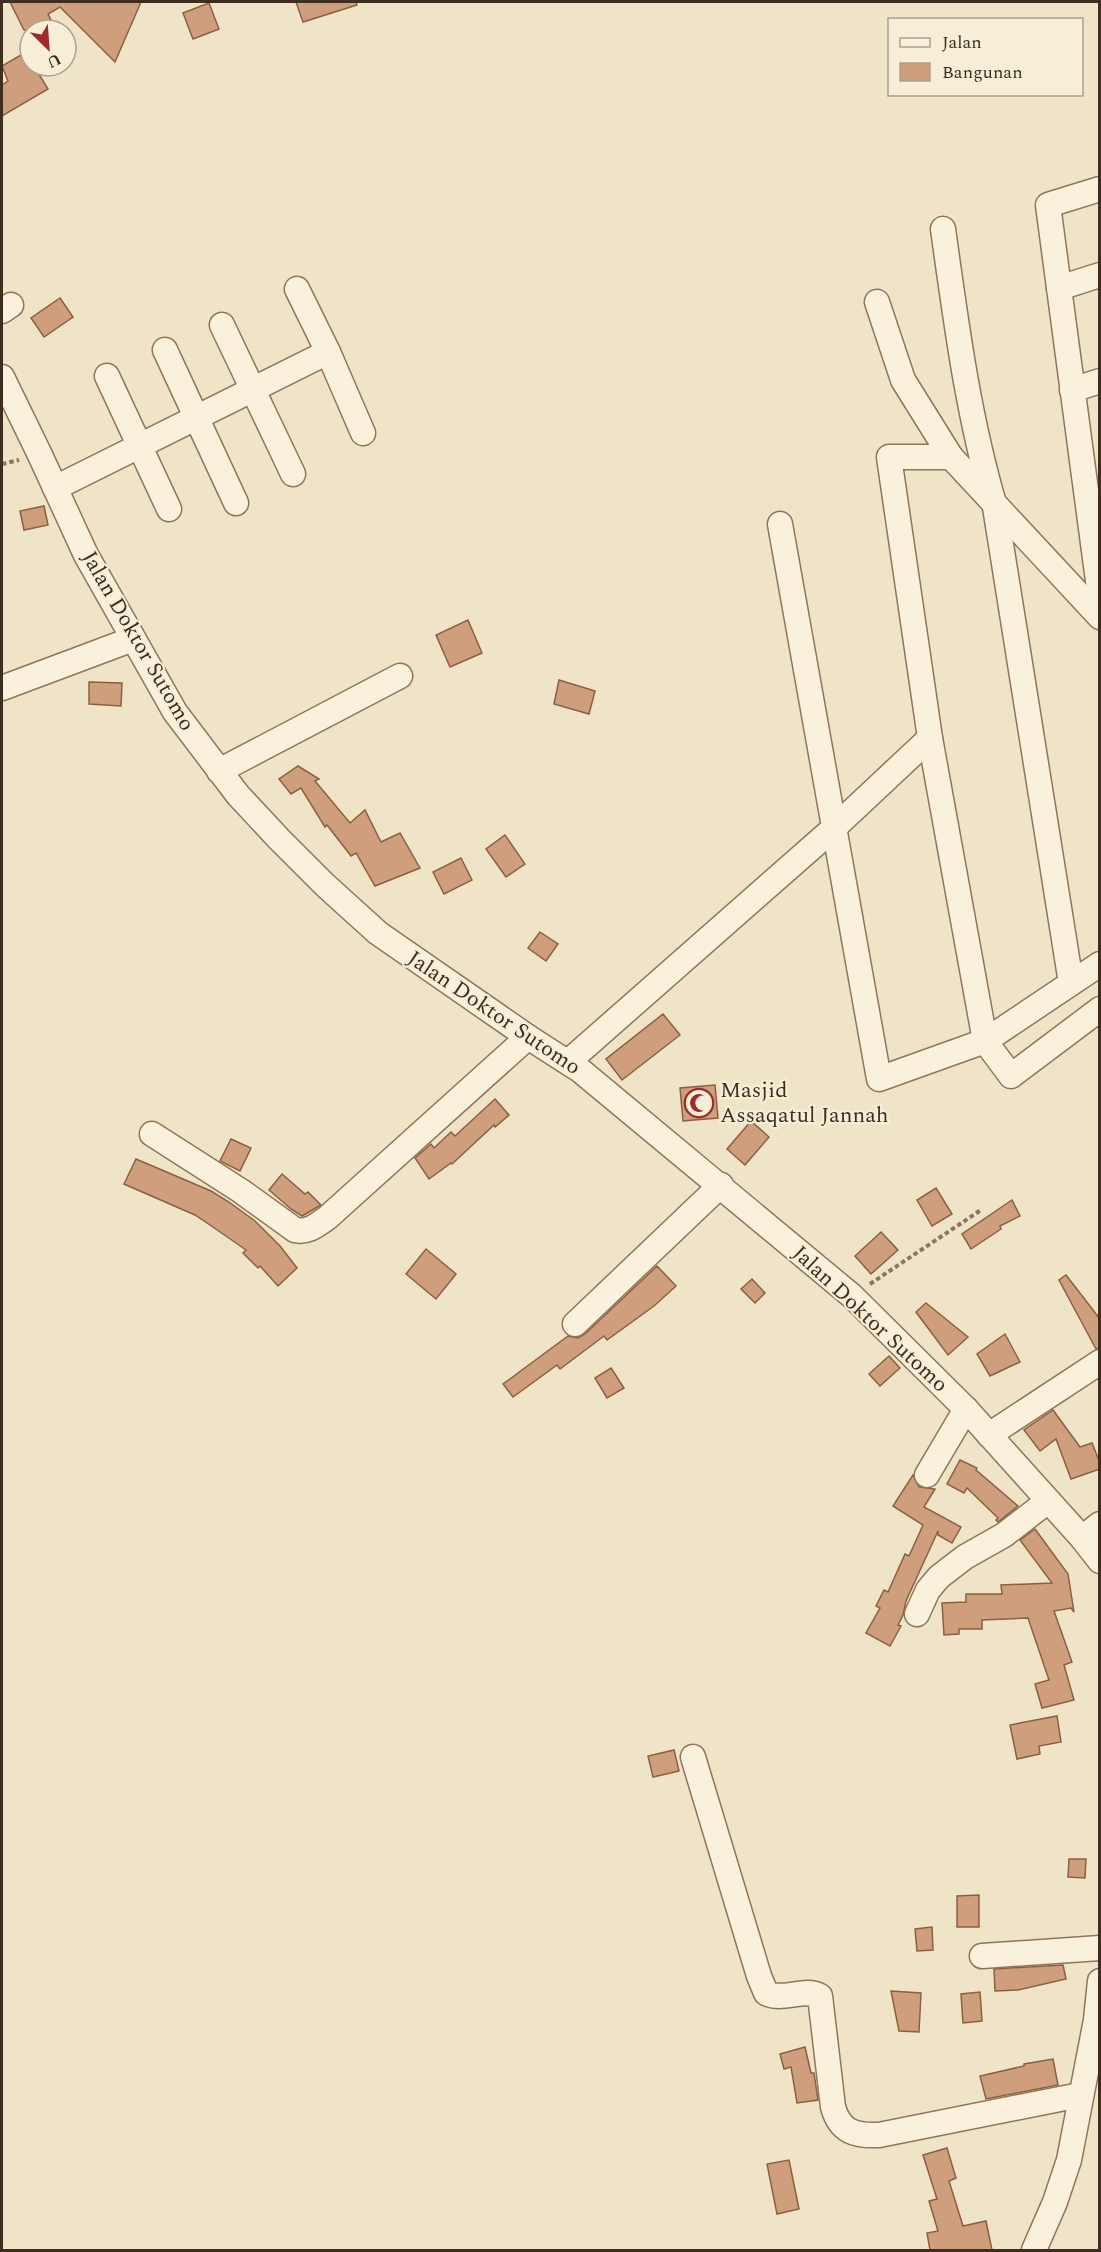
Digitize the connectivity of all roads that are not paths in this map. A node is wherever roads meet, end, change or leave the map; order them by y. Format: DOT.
graph roads {
  1 [pos="1100,189"];
  2 [pos="943,229"];
  3 [pos="1100,275"];
  4 [pos="1059,288"];
  5 [pos="297,289"];
  6 [pos="877,302"];
  7 [pos="222,325"];
  8 [pos="165,351"];
  9 [pos="328,352"];
  10 [pos="107,376"];
  11 [pos="2,377"];
  12 [pos="1100,381"];
  13 [pos="254,389"];
  14 [pos="1072,390"];
  15 [pos="197,417"];
  16 [pos="363,433"];
  17 [pos="140,446"];
  18 [pos="951,457"];
  19 [pos="293,474"];
  20 [pos="1092,481"];
  21 [pos="55,488"];
  22 [pos="236,503"];
  23 [pos="995,507"];
  24 [pos="169,509"];
  25 [pos="780,524"];
  26 [pos="1099,592"];
  27 [pos="1100,617"];
  28 [pos="133,639"];
  29 [pos="400,676"];
  30 [pos="2,688"];
  31 [pos="930,738"];
  32 [pos="219,771"];
  33 [pos="834,828"];
  34 [pos="1100,964"];
  35 [pos="1071,984"];
  36 [pos="1100,1009"];
  37 [pos="528,1037"];
  38 [pos="985,1041"];
  39 [pos="568,1062"];
  40 [pos="152,1134"];
  41 [pos="721,1185"];
  42 [pos="575,1324"];
  43 [pos="1100,1362"];
  44 [pos="966,1410"];
  45 [pos="989,1435"];
  46 [pos="927,1475"];
  47 [pos="1048,1502"];
  48 [pos="1091,1531"];
  49 [pos="1100,1561"];
  50 [pos="916,1614"];
  51 [pos="693,1757"];
  52 [pos="1100,1948"];
  53 [pos="982,1956"];
  54 [pos="1100,1981"];
  55 [pos="1080,2096"];
  56 [pos="1034,2250"];
  1 -- 4 [label="street"];
  2 -- 23 [label="street"];
  3 -- 4 [label="street"];
  4 -- 14 [label="street"];
  5 -- 9 [label="street"];
  6 -- 18 [label="street"];
  7 -- 13 [label="street"];
  8 -- 15 [label="street"];
  9 -- 13 [label="street"];
  9 -- 16 [label="street"];
  10 -- 17 [label="street"];
  11 -- 21 [label="street, Jalan Doktor Sutomo"];
  12 -- 14 [label="street"];
  13 -- 15 [label="street"];
  13 -- 19 [label="street"];
  14 -- 20 [label="street"];
  15 -- 17 [label="street"];
  15 -- 22 [label="street"];
  17 -- 21 [label="street"];
  17 -- 24 [label="street"];
  18 -- 23 [label="street"];
  18 -- 31 [label="street"];
  20 -- 26 [label="street"];
  21 -- 28 [label="street, Jalan Doktor Sutomo"];
  23 -- 27 [label="street"];
  23 -- 35 [label="street"];
  25 -- 33 [label="street"];
  28 -- 30 [label="street"];
  28 -- 32 [label="street, Jalan Doktor Sutomo"];
  29 -- 32 [label="street"];
  31 -- 33 [label="street"];
  31 -- 38 [label="street"];
  32 -- 37 [label="street, Jalan Doktor Sutomo"];
  33 -- 38 [label="street"];
  33 -- 39 [label="street"];
  34 -- 35 [label="street"];
  35 -- 38 [label="street"];
  36 -- 38 [label="street"];
  37 -- 39 [label="street, Jalan Doktor Sutomo"];
  37 -- 40 [label="street"];
  39 -- 41 [label="street, Jalan Doktor Sutomo"];
  41 -- 42 [label="street"];
  41 -- 44 [label="street, Jalan Doktor Sutomo"];
  43 -- 45 [label="street"];
  44 -- 45 [label="street, Jalan Doktor Sutomo"];
  44 -- 46 [label="street"];
  45 -- 47 [label="street, Jalan Doktor Sutomo"];
  47 -- 48 [label="street, Jalan Doktor Sutomo"];
  47 -- 50 [label="street"];
  48 -- 49 [label="street, Jalan Doktor Sutomo"];
  51 -- 55 [label="street"];
  52 -- 53 [label="street"];
  54 -- 55 [label="street"];
  55 -- 56 [label="street"];
}
